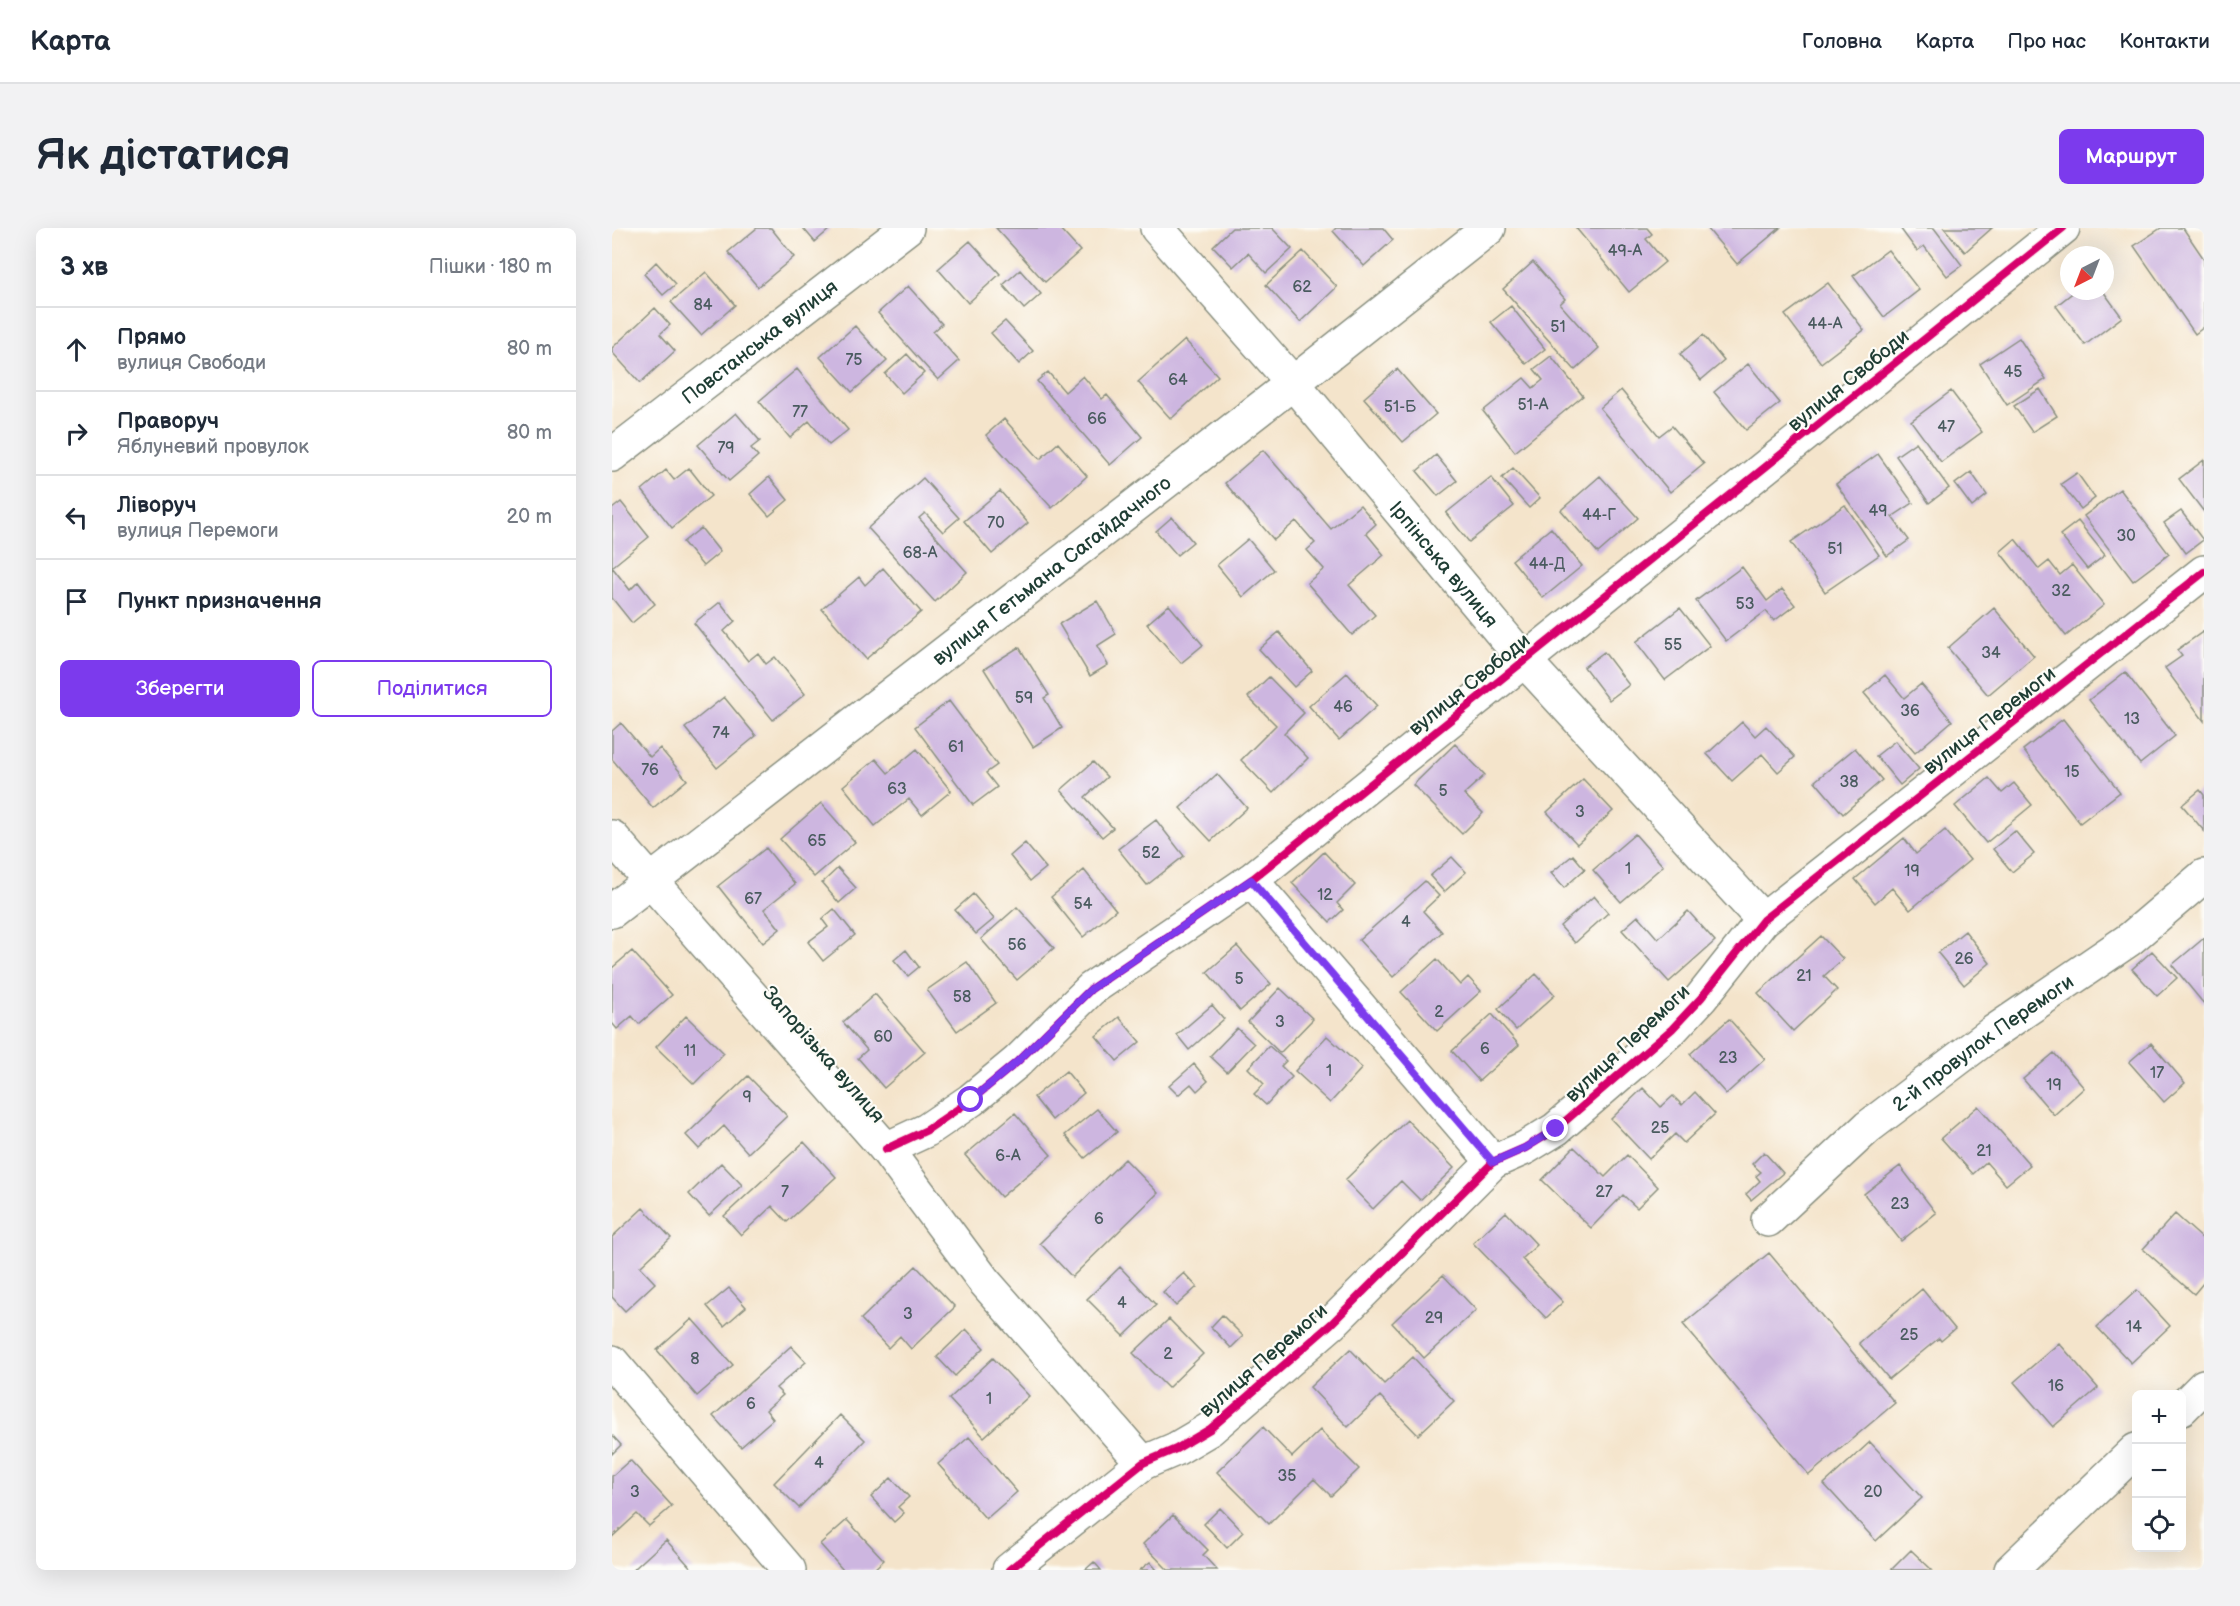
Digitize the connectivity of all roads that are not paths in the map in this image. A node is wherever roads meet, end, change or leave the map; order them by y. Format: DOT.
graph roads {
  1 [pos="907,228"];
  2 [pos="1157,228"];
  3 [pos="1489,228"];
  4 [pos="2063,228"];
  5 [pos="1293,383"];
  6 [pos="612,454"];
  7 [pos="2204,572"];
  8 [pos="1524,660"];
  9 [pos="612,837"];
  10 [pos="2204,876"];
  11 [pos="1251,880"];
  12 [pos="651,881"];
  13 [pos="612,911"];
  14 [pos="1763,920"];
  15 [pos="886,1149"];
  16 [pos="1493,1162"];
  17 [pos="1768,1220"];
  18 [pos="612,1362"];
  19 [pos="2204,1386"];
  20 [pos="2186,1402"];
  21 [pos="2132,1454"];
  22 [pos="1143,1462"];
  23 [pos="789,1570"];
  24 [pos="1008,1570"];
  25 [pos="2011,1570"];
  1 -- 6 [label="street, Повстанська вулиця"];
  2 -- 5 [label="street, Ірпінська вулиця"];
  3 -- 5 [label="street, вулиця Гетьмана Сагайдачного"];
  4 -- 8 [label="street, вулиця Свободи"];
  5 -- 8 [label="street, Ірпінська вулиця"];
  5 -- 12 [label="street, вулиця Гетьмана Сагайдачного"];
  7 -- 14 [label="street, вулиця Перемоги"];
  8 -- 11 [label="street, вулиця Свободи"];
  8 -- 14 [label="street, Ірпінська вулиця"];
  9 -- 12 [label="street, Запорізька вулиця"];
  10 -- 17 [label="street, 2-й провулок Перемоги"];
  11 -- 15 [label="street, вулиця Свободи"];
  11 -- 16 [label="street"];
  12 -- 13 [label="street, вулиця Гетьмана Сагайдачного"];
  12 -- 15 [label="street, Запорізька вулиця"];
  14 -- 16 [label="street, вулиця Перемоги"];
  15 -- 22 [label="street, Запорізька вулиця"];
  16 -- 22 [label="street, вулиця Перемоги"];
  18 -- 23 [label="street"];
  19 -- 20 [label="street"];
  21 -- 25 [label="street"];
  22 -- 24 [label="street, вулиця Перемоги"];
}
